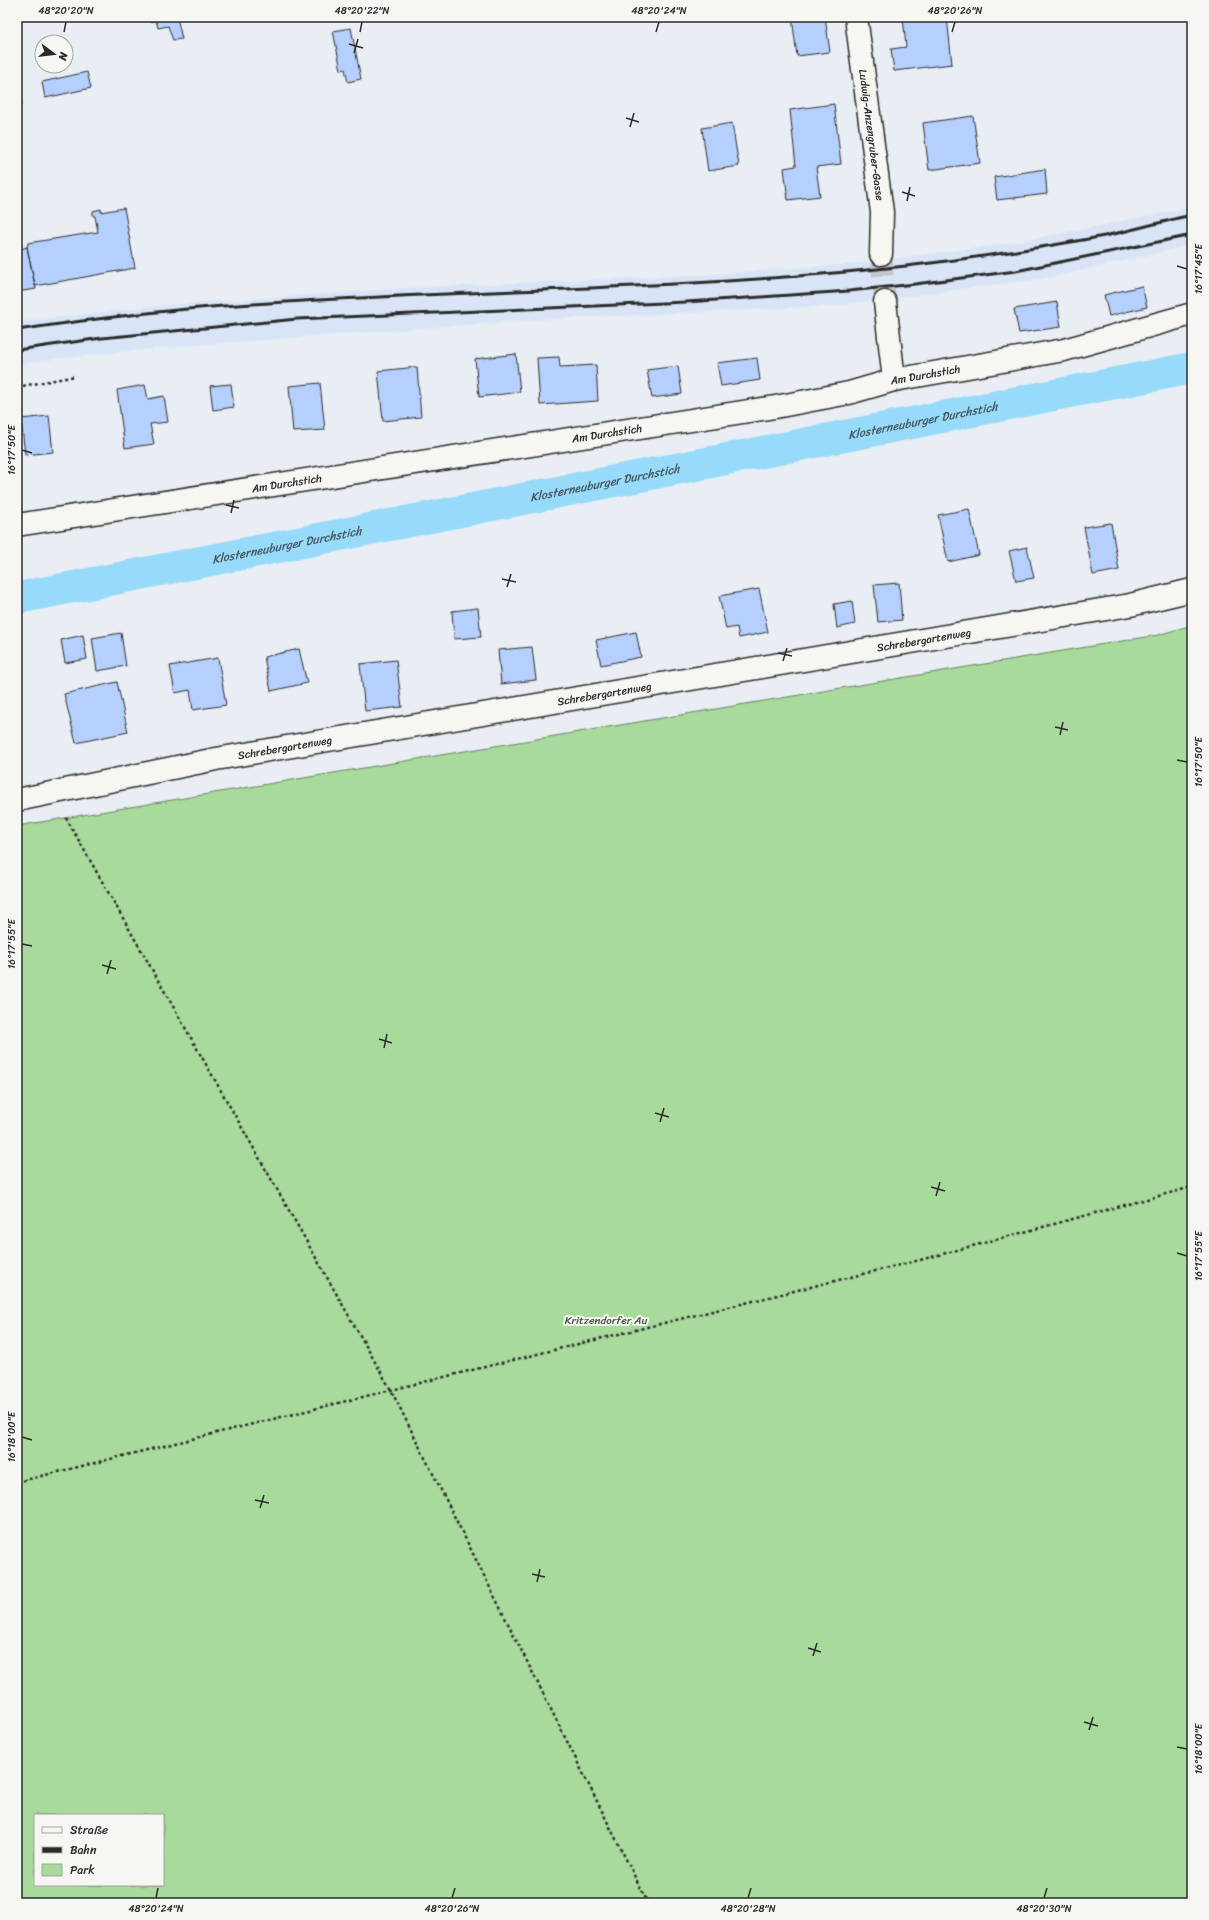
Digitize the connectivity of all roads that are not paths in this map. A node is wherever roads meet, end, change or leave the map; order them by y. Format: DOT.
graph roads {
  1 [pos="856,17"];
  2 [pos="880,254"];
  3 [pos="885,302"];
  4 [pos="1192,314"];
  5 [pos="894,380"];
  6 [pos="17,525"];
  7 [pos="1192,590"];
  8 [pos="17,800"];
  1 -- 2 [label="street, Ludwig-Anzengruber-Gasse"];
  3 -- 5 [label="street"];
  4 -- 5 [label="street, Am Durchstich"];
  5 -- 6 [label="street, Am Durchstich"];
  7 -- 8 [label="street, Schrebergartenweg"];
}
